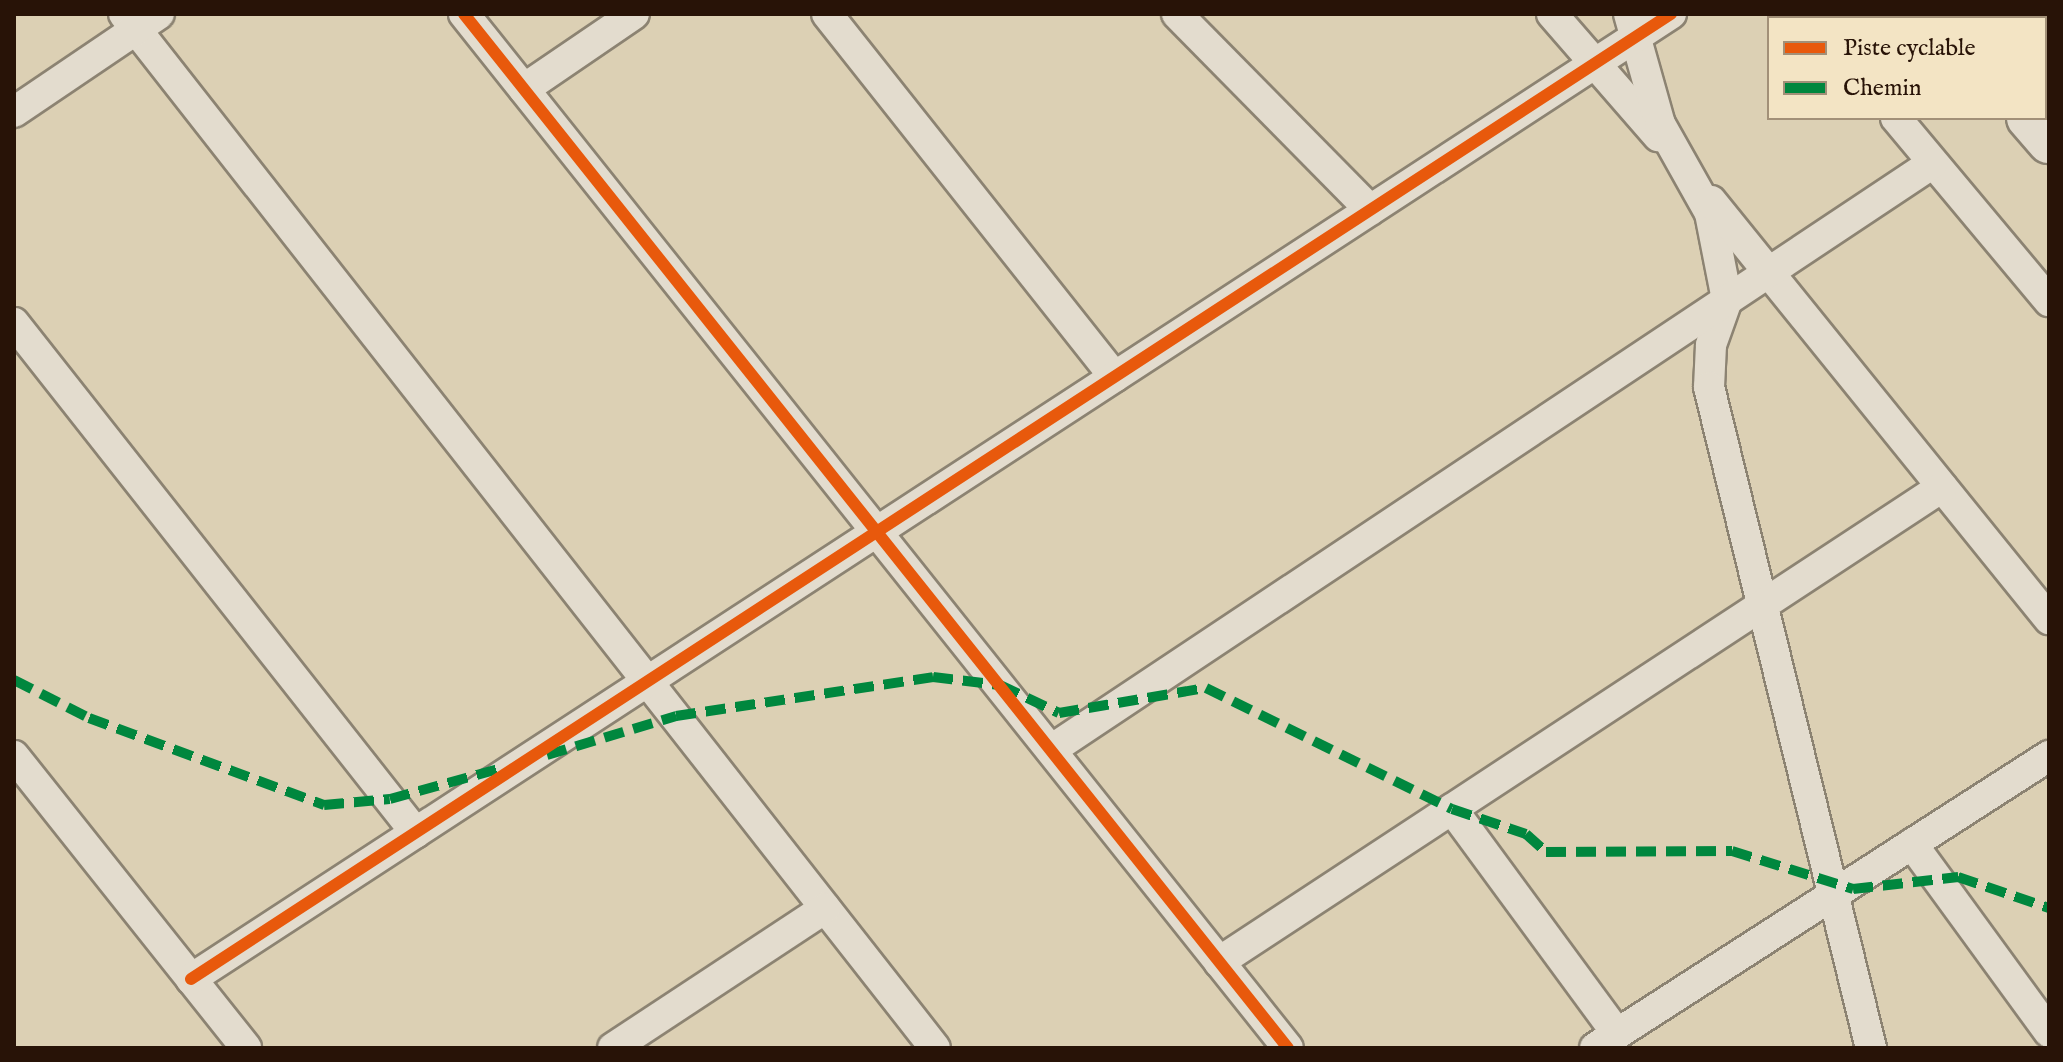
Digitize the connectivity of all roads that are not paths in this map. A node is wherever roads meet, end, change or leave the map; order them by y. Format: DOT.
graph roads {
  1 [pos="464,14"];
  2 [pos="634,14"];
  3 [pos="827,14"];
  4 [pos="1177,14"];
  5 [pos="1552,14"];
  6 [pos="1671,14"];
  7 [pos="140,19"];
  8 [pos="1632,26"];
  9 [pos="1598,62"];
  10 [pos="524,89"];
  11 [pos="14,112"];
  12 [pos="1898,120"];
  13 [pos="2030,120"];
  14 [pos="2049,142"];
  15 [pos="1933,163"];
  16 [pos="1687,171"];
  17 [pos="1370,210"];
  18 [pos="1769,273"];
  19 [pos="1727,300"];
  20 [pos="2049,301"];
  21 [pos="14,323"];
  22 [pos="1115,377"];
  23 [pos="1942,487"];
  24 [pos="878,532"];
  25 [pos="1761,606"];
  26 [pos="2049,619"];
  27 [pos="649,681"];
  28 [pos="1051,750"];
  29 [pos="14,756"];
  30 [pos="2049,756"];
  31 [pos="1452,809"];
  32 [pos="416,833"];
  33 [pos="1912,844"];
  34 [pos="1830,896"];
  35 [pos="825,908"];
  36 [pos="1219,962"];
  37 [pos="191,979"];
  38 [pos="2049,1032"];
  39 [pos="1606,1041"];
  40 [pos="246,1048"];
  41 [pos="613,1048"];
  42 [pos="935,1048"];
  43 [pos="1288,1048"];
  44 [pos="1871,1048"];
  1 -- 10 [label="street"];
  2 -- 10 [label="street"];
  3 -- 22 [label="street"];
  4 -- 17 [label="street"];
  5 -- 9 [label="street"];
  6 -- 8 [label="street"];
  7 -- 11 [label="street"];
  7 -- 27 [label="street"];
  8 -- 9 [label="street"];
  8 -- 16 [label="street"];
  9 -- 16 [label="street"];
  9 -- 17 [label="street"];
  10 -- 24 [label="street"];
  12 -- 15 [label="street"];
  13 -- 14 [label="street"];
  15 -- 18 [label="street"];
  15 -- 20 [label="street"];
  16 -- 18 [label="street"];
  16 -- 19 [label="street"];
  17 -- 22 [label="street"];
  18 -- 19 [label="street"];
  18 -- 23 [label="street"];
  19 -- 25 [label="street"];
  19 -- 28 [label="street"];
  21 -- 32 [label="street"];
  22 -- 24 [label="street"];
  23 -- 25 [label="street"];
  23 -- 26 [label="street"];
  24 -- 27 [label="street"];
  24 -- 28 [label="street"];
  25 -- 31 [label="street"];
  25 -- 34 [label="street"];
  27 -- 32 [label="street"];
  27 -- 35 [label="street"];
  28 -- 36 [label="street"];
  29 -- 37 [label="street"];
  30 -- 33 [label="street"];
  31 -- 36 [label="street"];
  31 -- 39 [label="street"];
  32 -- 37 [label="street"];
  33 -- 34 [label="street"];
  33 -- 38 [label="street"];
  34 -- 39 [label="street"];
  34 -- 44 [label="street"];
  35 -- 41 [label="street"];
  35 -- 42 [label="street"];
  36 -- 43 [label="street"];
  37 -- 40 [label="street"];
}
